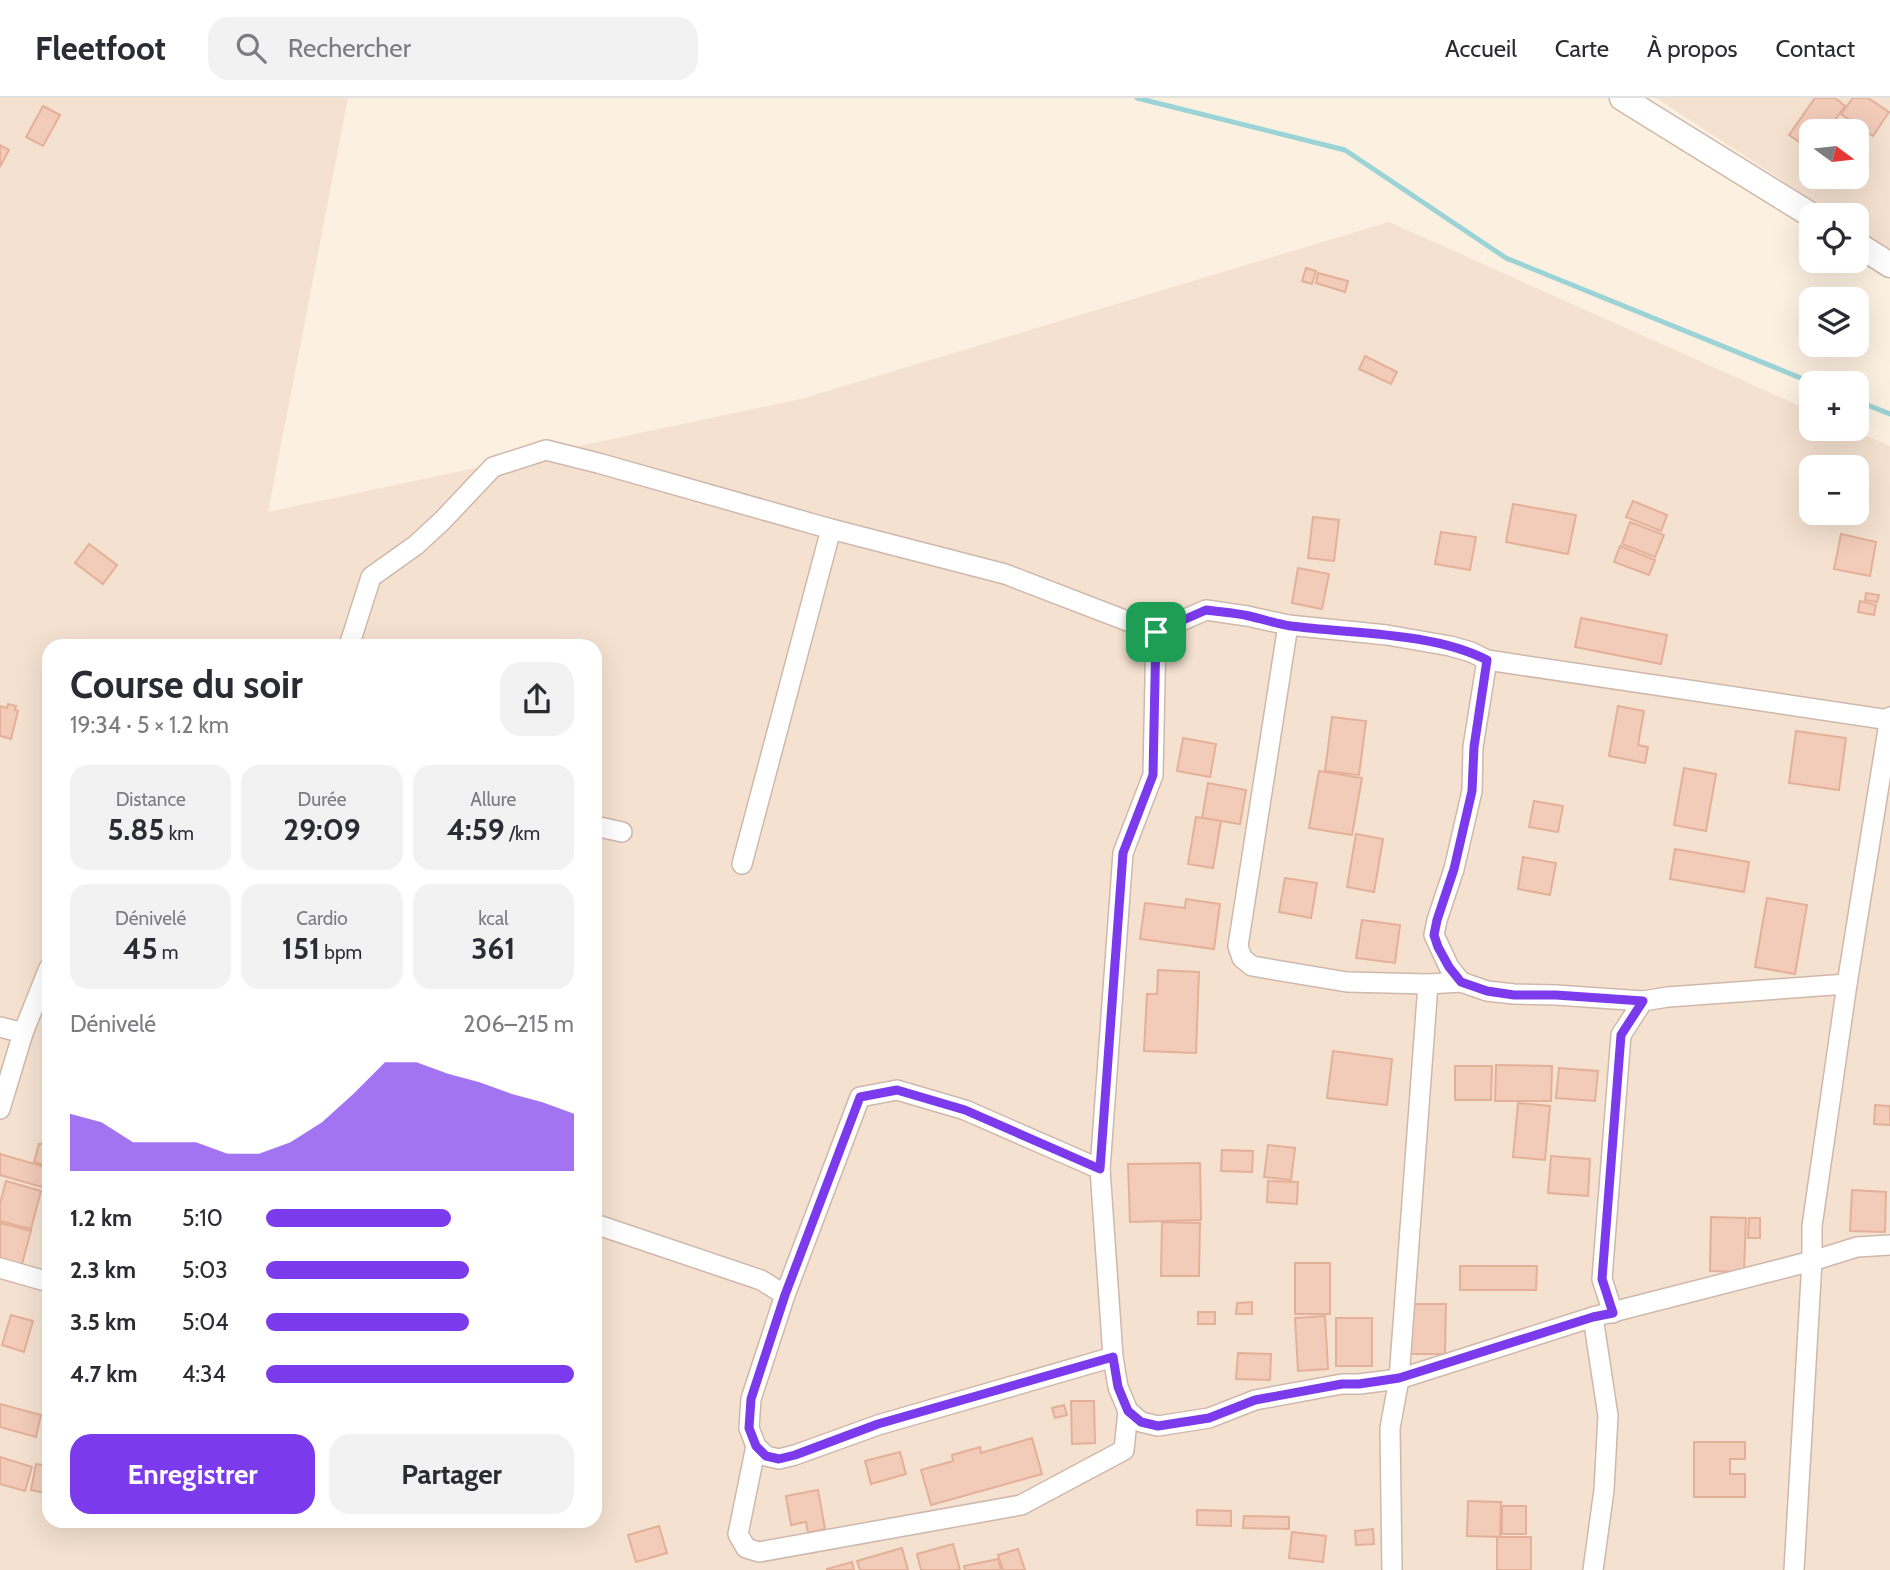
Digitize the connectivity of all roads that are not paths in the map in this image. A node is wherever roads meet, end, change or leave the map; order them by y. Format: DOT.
graph roads {
  1 [pos="1622,98"];
  2 [pos="1799,208"];
  3 [pos="1869,252"];
  4 [pos="1890,265"];
  5 [pos="831,529"];
  6 [pos="1288,625"];
  7 [pos="1156,632"];
  8 [pos="351,639"];
  9 [pos="1487,660"];
  10 [pos="1890,719"];
  11 [pos="602,828"];
  12 [pos="622,832"];
  13 [pos="742,864"];
  14 [pos="1461,982"];
  15 [pos="1428,984"];
  16 [pos="1847,984"];
  17 [pos="42,985"];
  18 [pos="1643,1001"];
  19 [pos="0,1027"];
  20 [pos="23,1032"];
  21 [pos="0,1109"];
  22 [pos="1100,1169"];
  23 [pos="602,1226"];
  24 [pos="1890,1245"];
  25 [pos="1811,1261"];
  26 [pos="0,1268"];
  27 [pos="42,1280"];
  28 [pos="785,1295"];
  29 [pos="1613,1313"];
  30 [pos="1593,1317"];
  31 [pos="1113,1357"];
  32 [pos="1399,1378"];
  33 [pos="1128,1411"];
  34 [pos="756,1446"];
  35 [pos="1392,1570"];
  36 [pos="1593,1570"];
  37 [pos="1794,1570"];
  1 -- 2 [label="street"];
  3 -- 4 [label="street"];
  5 -- 7 [label="street"];
  5 -- 8 [label="street"];
  5 -- 13 [label="street"];
  6 -- 7 [label="street"];
  6 -- 9 [label="street"];
  6 -- 15 [label="street"];
  7 -- 22 [label="street"];
  9 -- 10 [label="street"];
  9 -- 14 [label="street"];
  10 -- 16 [label="street"];
  11 -- 12 [label="street"];
  14 -- 15 [label="street"];
  14 -- 18 [label="street"];
  15 -- 32 [label="street"];
  16 -- 18 [label="street"];
  16 -- 25 [label="street"];
  17 -- 20 [label="street"];
  18 -- 29 [label="street"];
  19 -- 20 [label="street"];
  20 -- 21 [label="street"];
  22 -- 28 [label="street"];
  22 -- 31 [label="street"];
  23 -- 28 [label="street"];
  24 -- 25 [label="street"];
  25 -- 29 [label="street"];
  25 -- 37 [label="street"];
  26 -- 27 [label="street"];
  28 -- 34 [label="street"];
  29 -- 30 [label="street"];
  30 -- 32 [label="street"];
  30 -- 36 [label="street"];
  31 -- 33 [label="street"];
  31 -- 34 [label="street"];
  32 -- 33 [label="street"];
  32 -- 35 [label="street"];
  33 -- 34 [label="street"];
}
